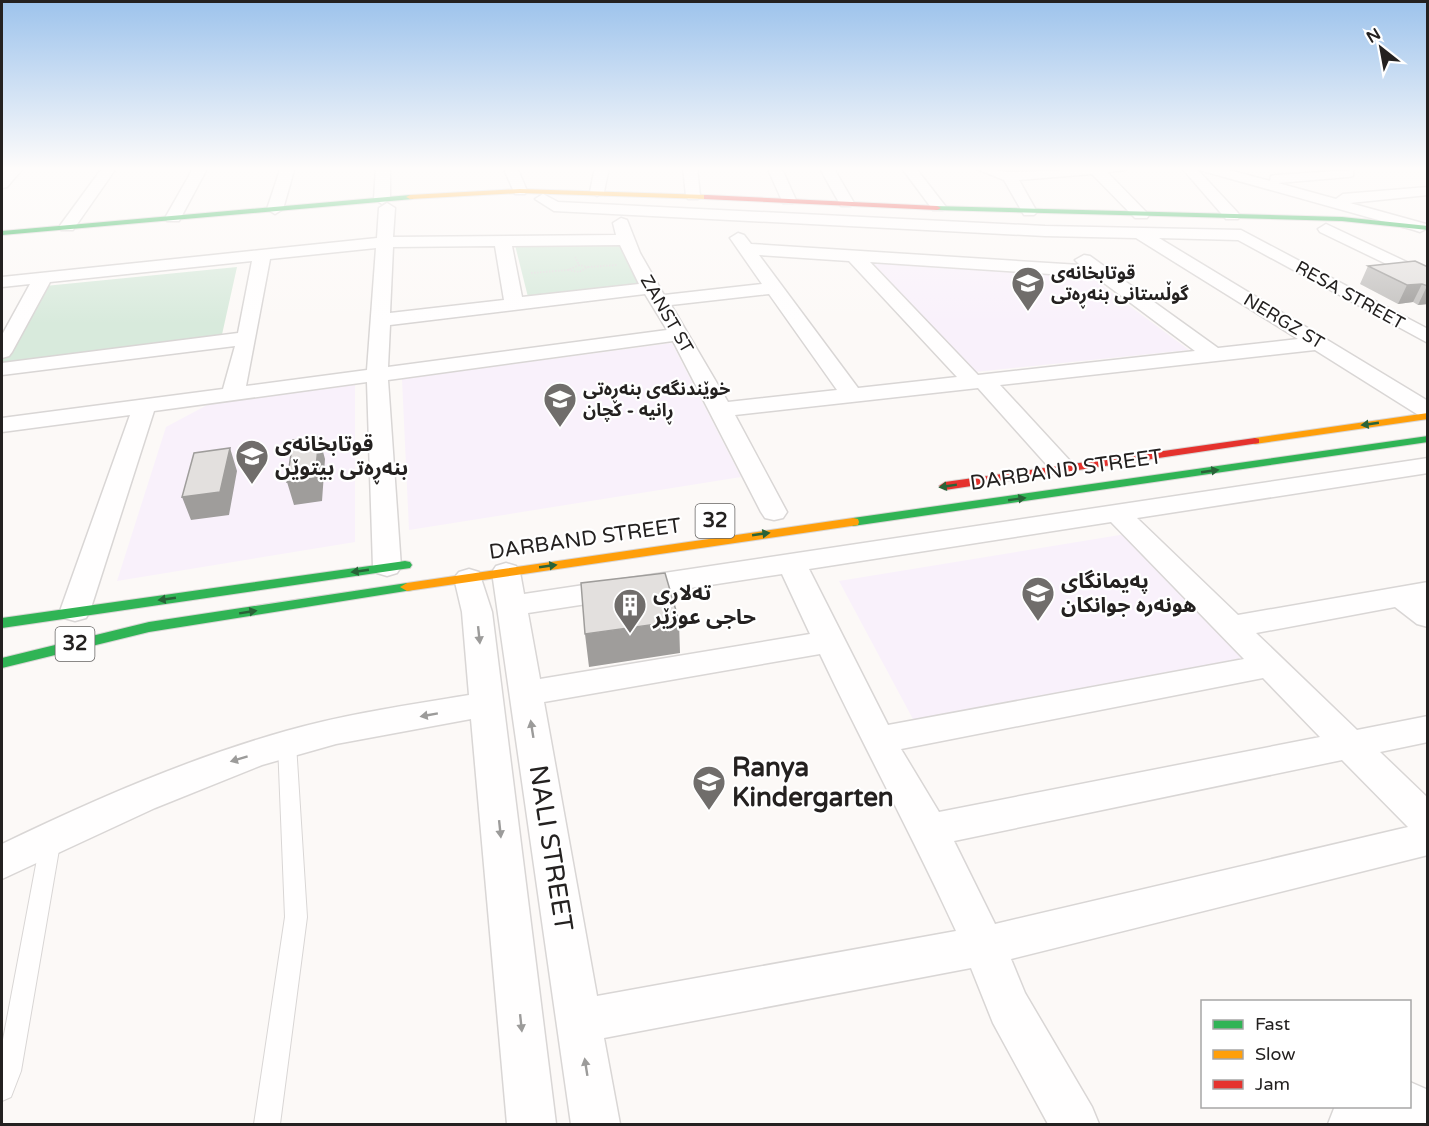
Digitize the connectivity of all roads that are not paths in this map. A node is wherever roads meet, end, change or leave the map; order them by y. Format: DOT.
graph roads {
  1 [pos="72,220"];
  2 [pos="154,220"];
  3 [pos="228,220"];
  4 [pos="385,220"];
  5 [pos="620,220"];
  6 [pos="725,220"];
  7 [pos="827,220"];
  8 [pos="1033,220"];
  9 [pos="1109,220"];
  10 [pos="1130,220"];
  11 [pos="1136,220"];
  12 [pos="1191,220"];
  13 [pos="1345,220"];
  14 [pos="1389,220"];
  15 [pos="1140,224"];
  16 [pos="67,227"];
  17 [pos="1326,229"];
  18 [pos="1425,230"];
  19 [pos="1045,231"];
  20 [pos="2,233"];
  21 [pos="502,239"];
  22 [pos="625,240"];
  23 [pos="2,242"];
  24 [pos="385,242"];
  25 [pos="746,249"];
  26 [pos="262,255"];
  27 [pos="854,256"];
  28 [pos="1100,272"];
  29 [pos="43,278"];
  30 [pos="1428,279"];
  31 [pos="2,282"];
  32 [pos="774,288"];
  33 [pos="654,294"];
  34 [pos="514,304"];
  35 [pos="380,320"];
  36 [pos="1422,331"];
  37 [pos="679,334"];
  38 [pos="247,338"];
  39 [pos="1321,343"];
  40 [pos="2,352"];
  41 [pos="1214,355"];
  42 [pos="2,369"];
  43 [pos="377,374"];
  44 [pos="979,382"];
  45 [pos="233,393"];
  46 [pos="852,396"];
  47 [pos="144,406"];
  48 [pos="722,410"];
  49 [pos="1428,411"];
  50 [pos="1428,416"];
  51 [pos="2,424"];
  52 [pos="1428,440"];
  53 [pos="1428,465"];
  54 [pos="1063,468"];
  55 [pos="934,488"];
  56 [pos="774,512"];
  57 [pos="1117,513"];
  58 [pos="420,562"];
  59 [pos="791,563"];
  60 [pos="387,567"];
  61 [pos="469,578"];
  62 [pos="510,589"];
  63 [pos="1414,593"];
  64 [pos="75,611"];
  65 [pos="1428,618"];
  66 [pos="2,623"];
  67 [pos="1231,627"];
  68 [pos="828,642"];
  69 [pos="2,663"];
  70 [pos="1268,666"];
  71 [pos="526,693"];
  72 [pos="487,704"];
  73 [pos="1428,729"];
  74 [pos="878,740"];
  75 [pos="287,744"];
  76 [pos="1349,746"];
  77 [pos="1428,823"];
  78 [pos="929,830"];
  79 [pos="51,838"];
  80 [pos="1428,838"];
  81 [pos="2,862"];
  82 [pos="984,946"];
  83 [pos="579,1022"];
  84 [pos="2,1088"];
  85 [pos="1428,1101"];
  86 [pos="1411,1105"];
  87 [pos="1403,1108"];
  88 [pos="267,1125"];
  89 [pos="532,1125"];
  90 [pos="595,1125"];
  91 [pos="1075,1125"];
  92 [pos="1352,1125"];
  1 -- 16 [label="street"];
  2 -- 16 [label="main road"];
  3 -- 23 [label="main road"];
  4 -- 24 [label="street"];
  5 -- 22 [label="street, ZANST ST"];
  6 -- 25 [label="street"];
  7 -- 19 [label="street"];
  8 -- 19 [label="street"];
  9 -- 15 [label="main road"];
  10 -- 17 [label="main road"];
  11 -- 15 [label="street, NERGZ ST"];
  12 -- 15 [label="main road"];
  13 -- 18 [label="main road"];
  14 -- 18 [label="street"];
  15 -- 19 [label="street"];
  15 -- 36 [label="street, RESA STREET"];
  15 -- 39 [label="street, NERGZ ST"];
  16 -- 20 [label="main road"];
  17 -- 18 [label="main road"];
  17 -- 30 [label="street"];
  19 -- 28 [label="street"];
  21 -- 22 [label="street"];
  21 -- 24 [label="street"];
  21 -- 34 [label="street"];
  22 -- 33 [label="street, ZANST ST"];
  24 -- 26 [label="street"];
  24 -- 35 [label="street"];
  25 -- 27 [label="street"];
  25 -- 32 [label="street"];
  26 -- 29 [label="street"];
  26 -- 38 [label="street"];
  27 -- 28 [label="street"];
  27 -- 44 [label="street"];
  28 -- 41 [label="street"];
  29 -- 31 [label="street"];
  29 -- 40 [label="street"];
  32 -- 33 [label="street"];
  32 -- 46 [label="street"];
  33 -- 34 [label="street"];
  33 -- 37 [label="street, ZANST ST"];
  34 -- 35 [label="street"];
  35 -- 43 [label="street"];
  37 -- 43 [label="street"];
  37 -- 48 [label="street, ZANST ST"];
  38 -- 42 [label="street"];
  38 -- 45 [label="street"];
  39 -- 41 [label="street"];
  39 -- 49 [label="street, NERGZ ST"];
  41 -- 44 [label="street"];
  43 -- 45 [label="street"];
  43 -- 60 [label="street"];
  44 -- 46 [label="street"];
  44 -- 54 [label="street"];
  45 -- 47 [label="street"];
  46 -- 48 [label="street"];
  47 -- 51 [label="street"];
  47 -- 64 [label="street"];
  48 -- 56 [label="street, ZANST ST"];
  50 -- 54 [label="main road, DARBAND STREET, one-way"];
  62 -- 52 [label="main road, DARBAND STREET / 32, one-way"];
  53 -- 57 [label="street"];
  54 -- 55 [label="main road, DARBAND STREET, one-way"];
  57 -- 59 [label="street"];
  57 -- 67 [label="street"];
  58 -- 60 [label="main road, 32"];
  59 -- 62 [label="street"];
  59 -- 68 [label="street"];
  60 -- 64 [label="main road, 32, one-way"];
  61 -- 62 [label="main road, DARBAND STREET / 32"];
  69 -- 61 [label="main road, DARBAND STREET / 32, one-way"];
  61 -- 72 [label="street, NALI STREET, one-way"];
  62 -- 71 [label="street, NALI STREET"];
  63 -- 65 [label="street"];
  63 -- 67 [label="street"];
  64 -- 66 [label="main road, 32"];
  67 -- 70 [label="street"];
  68 -- 71 [label="street"];
  68 -- 74 [label="street"];
  70 -- 74 [label="street"];
  70 -- 76 [label="street"];
  83 -- 71 [label="street, NALI STREET, one-way"];
  72 -- 75 [label="street, one-way"];
  72 -- 89 [label="street, NALI STREET, one-way"];
  73 -- 76 [label="street"];
  74 -- 78 [label="street"];
  75 -- 79 [label="street, one-way"];
  75 -- 88 [label="lane"];
  76 -- 77 [label="street"];
  76 -- 78 [label="street"];
  78 -- 82 [label="street"];
  79 -- 81 [label="street"];
  79 -- 84 [label="lane"];
  80 -- 82 [label="street"];
  82 -- 83 [label="street"];
  82 -- 91 [label="street"];
  90 -- 83 [label="street, NALI STREET, one-way"];
  85 -- 86 [label="street"];
  87 -- 92 [label="street"];
}
